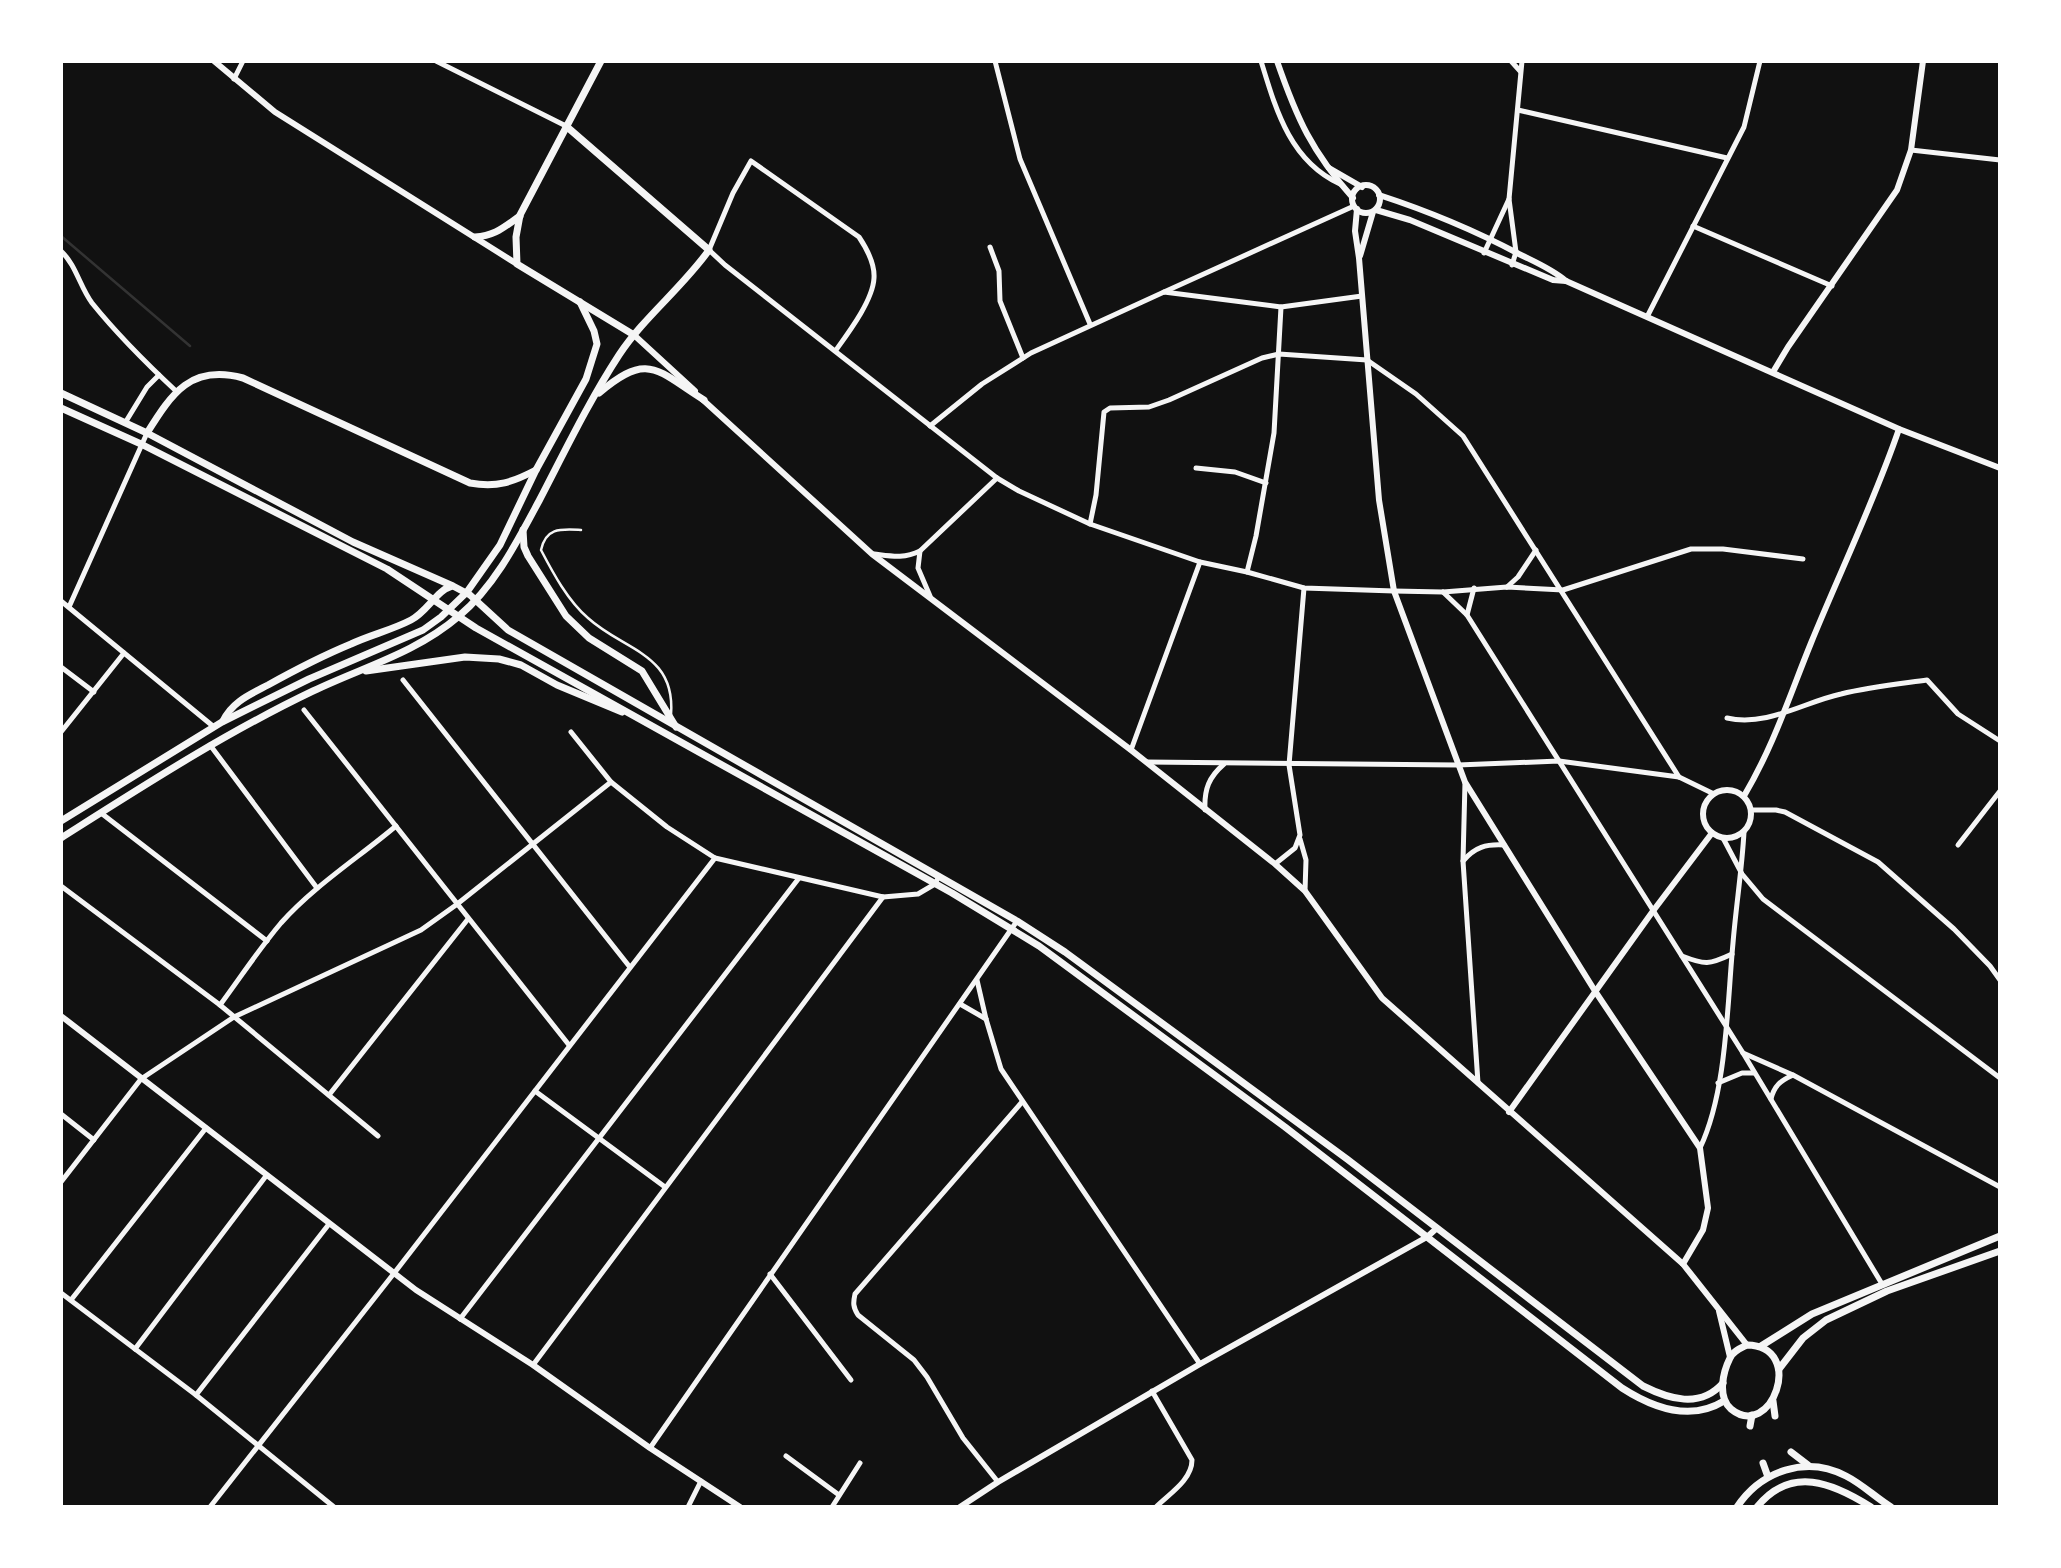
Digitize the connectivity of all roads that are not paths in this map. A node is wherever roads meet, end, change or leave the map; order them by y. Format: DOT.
graph roads {
  1 [pos="214,61"];
  2 [pos="243,61"];
  3 [pos="436,61"];
  4 [pos="601,61"];
  5 [pos="995,61"];
  6 [pos="1261,61"];
  7 [pos="1277,61"];
  8 [pos="1511,61"];
  9 [pos="1522,61"];
  10 [pos="1760,61"];
  11 [pos="1923,61"];
  12 [pos="1520,71"];
  13 [pos="234,79"];
  14 [pos="1518,110"];
  15 [pos="566,126"];
  16 [pos="1911,150"];
  17 [pos="1727,158"];
  18 [pos="2000,160"];
  19 [pos="1325,165"];
  20 [pos="1340,184"];
  21 [pos="1362,187"];
  22 [pos="1380,195"];
  23 [pos="1509,199"];
  24 [pos="1355,205"];
  25 [pos="1374,211"];
  26 [pos="520,215"];
  27 [pos="1693,226"];
  28 [pos="475,237"];
  29 [pos="1489,238"];
  30 [pos="990,247"];
  31 [pos="709,250"];
  32 [pos="61,251"];
  33 [pos="1516,252"];
  34 [pos="1484,253"];
  35 [pos="1359,258"];
  36 [pos="517,264"];
  37 [pos="1512,265"];
  38 [pos="1566,281"];
  39 [pos="1832,286"];
  40 [pos="1164,292"];
  41 [pos="1362,296"];
  42 [pos="580,302"];
  43 [pos="1281,307"];
  44 [pos="1648,316"];
  45 [pos="1090,324"];
  46 [pos="634,335"];
  47 [pos="836,350"];
  48 [pos="1279,354"];
  49 [pos="1023,358"];
  50 [pos="1367,360"];
  51 [pos="1773,372"];
  52 [pos="159,375"];
  53 [pos="176,391"];
  54 [pos="61,393"];
  55 [pos="593,398"];
  56 [pos="704,400"];
  57 [pos="61,408"];
  58 [pos="125,423"];
  59 [pos="930,426"];
  60 [pos="1899,429"];
  61 [pos="147,433"];
  62 [pos="141,444"];
  63 [pos="1196,468"];
  64 [pos="2000,468"];
  65 [pos="536,470"];
  66 [pos="997,478"];
  67 [pos="1266,483"];
  68 [pos="1090,524"];
  69 [pos="523,530"];
  70 [pos="581,530"];
  71 [pos="1536,550"];
  72 [pos="920,551"];
  73 [pos="872,554"];
  74 [pos="1803,559"];
  75 [pos="1200,562"];
  76 [pos="1247,572"];
  77 [pos="453,586"];
  78 [pos="1507,587"];
  79 [pos="1304,588"];
  80 [pos="1474,588"];
  81 [pos="1563,590"];
  82 [pos="1394,591"];
  83 [pos="1443,592"];
  84 [pos="930,596"];
  85 [pos="61,601"];
  86 [pos="435,601"];
  87 [pos="69,607"];
  88 [pos="1467,615"];
  89 [pos="124,653"];
  90 [pos="61,667"];
  91 [pos="355,673"];
  92 [pos="402,680"];
  93 [pos="94,692"];
  94 [pos="304,710"];
  95 [pos="1786,713"];
  96 [pos="671,715"];
  97 [pos="642,718"];
  98 [pos="1727,718"];
  99 [pos="222,722"];
  100 [pos="214,727"];
  101 [pos="676,727"];
  102 [pos="61,732"];
  103 [pos="571,732"];
  104 [pos="2000,741"];
  105 [pos="210,745"];
  106 [pos="1131,750"];
  107 [pos="1559,761"];
  108 [pos="1146,762"];
  109 [pos="1224,764"];
  110 [pos="1289,765"];
  111 [pos="1458,765"];
  112 [pos="1679,777"];
  113 [pos="611,782"];
  114 [pos="1465,782"];
  115 [pos="2000,791"];
  116 [pos="1714,794"];
  117 [pos="1744,796"];
  118 [pos="1205,810"];
  119 [pos="1751,810"];
  120 [pos="101,813"];
  121 [pos="61,821"];
  122 [pos="396,827"];
  123 [pos="1712,832"];
  124 [pos="1744,832"];
  125 [pos="61,838"];
  126 [pos="1300,838"];
  127 [pos="1723,838"];
  128 [pos="532,845"];
  129 [pos="1504,845"];
  130 [pos="1958,845"];
  131 [pos="715,858"];
  132 [pos="1463,861"];
  133 [pos="1275,864"];
  134 [pos="1741,874"];
  135 [pos="799,878"];
  136 [pos="937,880"];
  137 [pos="61,886"];
  138 [pos="317,888"];
  139 [pos="1305,891"];
  140 [pos="883,897"];
  141 [pos="456,905"];
  142 [pos="1653,911"];
  143 [pos="468,919"];
  144 [pos="1017,920"];
  145 [pos="1012,929"];
  146 [pos="267,942"];
  147 [pos="1732,954"];
  148 [pos="1682,956"];
  149 [pos="629,966"];
  150 [pos="977,980"];
  151 [pos="2000,980"];
  152 [pos="1595,991"];
  153 [pos="960,1004"];
  154 [pos="220,1005"];
  155 [pos="61,1016"];
  156 [pos="234,1017"];
  157 [pos="986,1019"];
  158 [pos="1726,1027"];
  159 [pos="569,1045"];
  160 [pos="1742,1053"];
  161 [pos="1754,1073"];
  162 [pos="1793,1075"];
  163 [pos="2000,1078"];
  164 [pos="141,1079"];
  165 [pos="1478,1083"];
  166 [pos="1718,1083"];
  167 [pos="535,1091"];
  168 [pos="329,1095"];
  169 [pos="1770,1100"];
  170 [pos="1023,1102"];
  171 [pos="1509,1112"];
  172 [pos="61,1114"];
  173 [pos="206,1128"];
  174 [pos="378,1136"];
  175 [pos="599,1139"];
  176 [pos="94,1140"];
  177 [pos="1700,1148"];
  178 [pos="266,1176"];
  179 [pos="61,1182"];
  180 [pos="665,1187"];
  181 [pos="2000,1187"];
  182 [pos="329,1224"];
  183 [pos="1437,1228"];
  184 [pos="2000,1236"];
  185 [pos="1427,1237"];
  186 [pos="2000,1251"];
  187 [pos="1683,1264"];
  188 [pos="394,1272"];
  189 [pos="770,1274"];
  190 [pos="1882,1284"];
  191 [pos="61,1293"];
  192 [pos="71,1300"];
  193 [pos="1717,1305"];
  194 [pos="460,1319"];
  195 [pos="1747,1345"];
  196 [pos="1761,1346"];
  197 [pos="135,1349"];
  198 [pos="1730,1357"];
  199 [pos="1200,1364"];
  200 [pos="533,1365"];
  201 [pos="1779,1369"];
  202 [pos="851,1380"];
  203 [pos="1723,1383"];
  204 [pos="1152,1391"];
  205 [pos="196,1395"];
  206 [pos="1724,1401"];
  207 [pos="1773,1401"];
  208 [pos="1752,1415"];
  209 [pos="1775,1416"];
  210 [pos="1750,1426"];
  211 [pos="258,1446"];
  212 [pos="650,1448"];
  213 [pos="1791,1452"];
  214 [pos="786,1456"];
  215 [pos="860,1463"];
  216 [pos="1763,1463"];
  217 [pos="1808,1465"];
  218 [pos="1768,1477"];
  219 [pos="701,1481"];
  220 [pos="998,1482"];
  221 [pos="839,1495"];
  222 [pos="1765,1497"];
  223 [pos="210,1507"];
  224 [pos="334,1507"];
  225 [pos="688,1507"];
  226 [pos="740,1507"];
  227 [pos="832,1507"];
  228 [pos="960,1507"];
  229 [pos="1156,1507"];
  230 [pos="1737,1507"];
  231 [pos="1757,1507"];
  232 [pos="1770,1507"];
  233 [pos="1871,1507"];
  234 [pos="1891,1507"];
  1 -- 13 [label="street"];
  2 -- 13 [label="street"];
  3 -- 15 [label="street"];
  4 -- 15 [label="main road"];
  5 -- 45 [label="street"];
  6 -- 20 [label="street"];
  7 -- 19 [label="street"];
  8 -- 12 [label="street"];
  9 -- 12 [label="street"];
  10 -- 17 [label="street"];
  11 -- 16 [label="street"];
  12 -- 14 [label="street"];
  13 -- 28 [label="street"];
  14 -- 17 [label="street"];
  14 -- 23 [label="street"];
  15 -- 26 [label="main road"];
  15 -- 31 [label="main road"];
  16 -- 18 [label="street"];
  16 -- 39 [label="street"];
  17 -- 27 [label="street"];
  19 -- 20 [label="street"];
  19 -- 21 [label="street"];
  20 -- 24 [label="street"];
  21 -- 22 [label="street"];
  21 -- 24 [label="street"];
  22 -- 25 [label="street"];
  22 -- 29 [label="street"];
  23 -- 29 [label="street"];
  23 -- 33 [label="street"];
  24 -- 25 [label="street"];
  24 -- 35 [label="street"];
  24 -- 40 [label="street"];
  25 -- 34 [label="street"];
  25 -- 35 [label="street"];
  26 -- 28 [label="main road"];
  26 -- 36 [label="main road"];
  27 -- 39 [label="street"];
  27 -- 44 [label="street"];
  28 -- 36 [label="street"];
  29 -- 33 [label="street"];
  29 -- 34 [label="street"];
  30 -- 49 [label="street"];
  31 -- 46 [label="main road"];
  31 -- 47 [label="street"];
  31 -- 47 [label="street"];
  32 -- 52 [label="street"];
  33 -- 37 [label="street"];
  33 -- 38 [label="street"];
  34 -- 37 [label="street"];
  35 -- 41 [label="street"];
  36 -- 42 [label="main road"];
  37 -- 38 [label="street"];
  38 -- 44 [label="street"];
  39 -- 51 [label="street"];
  40 -- 43 [label="street"];
  40 -- 45 [label="street"];
  41 -- 43 [label="street"];
  41 -- 50 [label="street"];
  42 -- 46 [label="main road"];
  42 -- 65 [label="main road"];
  43 -- 48 [label="street"];
  44 -- 51 [label="street"];
  45 -- 49 [label="street"];
  46 -- 55 [label="main road"];
  46 -- 56 [label="street"];
  47 -- 59 [label="street"];
  48 -- 50 [label="street"];
  48 -- 67 [label="street"];
  48 -- 68 [label="street"];
  49 -- 59 [label="street"];
  50 -- 71 [label="street"];
  50 -- 82 [label="street"];
  51 -- 60 [label="street"];
  52 -- 53 [label="street"];
  52 -- 58 [label="street"];
  53 -- 61 [label="main road"];
  53 -- 65 [label="main road"];
  54 -- 58 [label="main road"];
  55 -- 56 [label="main road"];
  55 -- 69 [label="main road"];
  56 -- 73 [label="street"];
  57 -- 62 [label="main road"];
  58 -- 61 [label="main road"];
  59 -- 66 [label="street"];
  60 -- 64 [label="street"];
  60 -- 95 [label="street"];
  61 -- 62 [label="street"];
  61 -- 77 [label="main road"];
  62 -- 86 [label="main road"];
  62 -- 87 [label="street"];
  63 -- 67 [label="street"];
  65 -- 99 [label="main road"];
  66 -- 68 [label="street"];
  66 -- 72 [label="street"];
  67 -- 76 [label="street"];
  68 -- 75 [label="street"];
  69 -- 91 [label="main road"];
  69 -- 96 [label="main road"];
  70 -- 96 [label="lane"];
  71 -- 78 [label="street"];
  71 -- 81 [label="street"];
  72 -- 73 [label="street"];
  72 -- 84 [label="street"];
  73 -- 84 [label="street"];
  74 -- 81 [label="street"];
  75 -- 76 [label="street"];
  75 -- 106 [label="street"];
  76 -- 79 [label="street"];
  77 -- 86 [label="main road"];
  77 -- 101 [label="main road"];
  78 -- 80 [label="street"];
  78 -- 81 [label="street"];
  79 -- 82 [label="street"];
  79 -- 110 [label="street"];
  80 -- 83 [label="street"];
  80 -- 88 [label="street"];
  81 -- 112 [label="street"];
  82 -- 83 [label="street"];
  82 -- 111 [label="street"];
  83 -- 88 [label="street"];
  84 -- 106 [label="street"];
  85 -- 87 [label="street"];
  86 -- 97 [label="main road"];
  86 -- 99 [label="main road"];
  87 -- 89 [label="street"];
  88 -- 107 [label="street"];
  89 -- 93 [label="street"];
  89 -- 100 [label="street"];
  90 -- 93 [label="street"];
  91 -- 97 [label="main road"];
  91 -- 105 [label="main road"];
  92 -- 128 [label="street"];
  93 -- 102 [label="street"];
  94 -- 122 [label="street"];
  95 -- 98 [label="street"];
  95 -- 104 [label="street"];
  95 -- 117 [label="street"];
  96 -- 101 [label="main road"];
  97 -- 136 [label="main road"];
  99 -- 100 [label="main road"];
  100 -- 121 [label="main road"];
  101 -- 136 [label="main road"];
  103 -- 113 [label="street"];
  105 -- 120 [label="main road"];
  105 -- 138 [label="street"];
  106 -- 108 [label="street"];
  107 -- 111 [label="street"];
  107 -- 112 [label="street"];
  107 -- 142 [label="street"];
  108 -- 109 [label="street"];
  108 -- 118 [label="street"];
  109 -- 110 [label="street"];
  109 -- 118 [label="street"];
  110 -- 111 [label="street"];
  110 -- 126 [label="street"];
  111 -- 114 [label="street"];
  112 -- 116 [label="street"];
  113 -- 128 [label="street"];
  113 -- 131 [label="street"];
  114 -- 129 [label="street"];
  114 -- 132 [label="street"];
  115 -- 130 [label="street"];
  116 -- 117 [label="street"];
  116 -- 123 [label="street"];
  117 -- 119 [label="street"];
  118 -- 133 [label="street"];
  119 -- 124 [label="street"];
  119 -- 151 [label="street"];
  120 -- 125 [label="main road"];
  120 -- 146 [label="street"];
  122 -- 138 [label="street"];
  122 -- 141 [label="street"];
  123 -- 127 [label="street"];
  123 -- 142 [label="street"];
  124 -- 127 [label="street"];
  124 -- 134 [label="street"];
  126 -- 133 [label="street"];
  126 -- 139 [label="street"];
  127 -- 134 [label="street"];
  128 -- 141 [label="street"];
  128 -- 149 [label="street"];
  129 -- 132 [label="street"];
  129 -- 152 [label="street"];
  131 -- 135 [label="street"];
  131 -- 149 [label="street"];
  132 -- 165 [label="street"];
  133 -- 139 [label="street"];
  134 -- 147 [label="street"];
  134 -- 163 [label="street"];
  135 -- 140 [label="street"];
  135 -- 175 [label="street"];
  136 -- 140 [label="street"];
  136 -- 144 [label="main road"];
  136 -- 145 [label="main road"];
  137 -- 154 [label="street"];
  138 -- 146 [label="street"];
  139 -- 165 [label="street"];
  140 -- 180 [label="street"];
  141 -- 143 [label="street"];
  141 -- 156 [label="street"];
  142 -- 148 [label="street"];
  142 -- 152 [label="street"];
  143 -- 159 [label="street"];
  143 -- 168 [label="street"];
  144 -- 145 [label="street"];
  144 -- 183 [label="main road"];
  145 -- 150 [label="street"];
  145 -- 185 [label="main road"];
  146 -- 154 [label="street"];
  147 -- 148 [label="street"];
  147 -- 158 [label="street"];
  148 -- 158 [label="street"];
  149 -- 159 [label="street"];
  150 -- 153 [label="street"];
  150 -- 157 [label="street"];
  152 -- 171 [label="street"];
  152 -- 177 [label="street"];
  153 -- 157 [label="street"];
  153 -- 189 [label="street"];
  154 -- 156 [label="street"];
  155 -- 164 [label="street"];
  156 -- 164 [label="street"];
  156 -- 168 [label="street"];
  157 -- 170 [label="street"];
  158 -- 160 [label="street"];
  158 -- 166 [label="street"];
  159 -- 167 [label="street"];
  160 -- 161 [label="street"];
  160 -- 162 [label="street"];
  161 -- 166 [label="street"];
  161 -- 169 [label="street"];
  162 -- 169 [label="street"];
  162 -- 181 [label="street"];
  164 -- 173 [label="street"];
  164 -- 176 [label="street"];
  165 -- 171 [label="street"];
  166 -- 177 [label="street"];
  167 -- 175 [label="street"];
  167 -- 188 [label="street"];
  168 -- 174 [label="street"];
  169 -- 190 [label="street"];
  170 -- 199 [label="street"];
  170 -- 220 [label="street"];
  171 -- 187 [label="street"];
  172 -- 176 [label="street"];
  173 -- 178 [label="street"];
  173 -- 192 [label="street"];
  175 -- 180 [label="street"];
  175 -- 194 [label="street"];
  176 -- 179 [label="street"];
  177 -- 187 [label="street"];
  178 -- 182 [label="street"];
  178 -- 197 [label="street"];
  180 -- 200 [label="street"];
  182 -- 188 [label="street"];
  182 -- 205 [label="street"];
  183 -- 185 [label="street"];
  183 -- 203 [label="main road"];
  184 -- 190 [label="main road"];
  185 -- 199 [label="street"];
  185 -- 206 [label="main road"];
  186 -- 201 [label="main road"];
  187 -- 193 [label="street"];
  188 -- 194 [label="street"];
  188 -- 211 [label="street"];
  189 -- 202 [label="street"];
  189 -- 212 [label="street"];
  190 -- 196 [label="main road"];
  191 -- 192 [label="street"];
  192 -- 197 [label="street"];
  193 -- 195 [label="street"];
  193 -- 198 [label="street"];
  194 -- 200 [label="street"];
  195 -- 196 [label="main road"];
  195 -- 198 [label="main road"];
  196 -- 201 [label="main road"];
  197 -- 205 [label="street"];
  198 -- 203 [label="main road"];
  199 -- 204 [label="street"];
  200 -- 212 [label="street"];
  201 -- 207 [label="main road"];
  203 -- 206 [label="main road"];
  204 -- 220 [label="street"];
  204 -- 229 [label="street"];
  205 -- 211 [label="street"];
  206 -- 208 [label="main road"];
  207 -- 208 [label="main road"];
  207 -- 209 [label="main road"];
  208 -- 210 [label="main road"];
  211 -- 223 [label="street"];
  211 -- 224 [label="street"];
  212 -- 219 [label="street"];
  213 -- 217 [label="main road"];
  214 -- 221 [label="street"];
  215 -- 221 [label="street"];
  216 -- 218 [label="main road"];
  217 -- 218 [label="main road"];
  217 -- 234 [label="main road"];
  218 -- 230 [label="main road"];
  219 -- 225 [label="street"];
  219 -- 226 [label="street"];
  220 -- 228 [label="street"];
  221 -- 227 [label="street"];
  222 -- 231 [label="main road"];
  222 -- 232 [label="street"];
  222 -- 233 [label="main road"];
}
